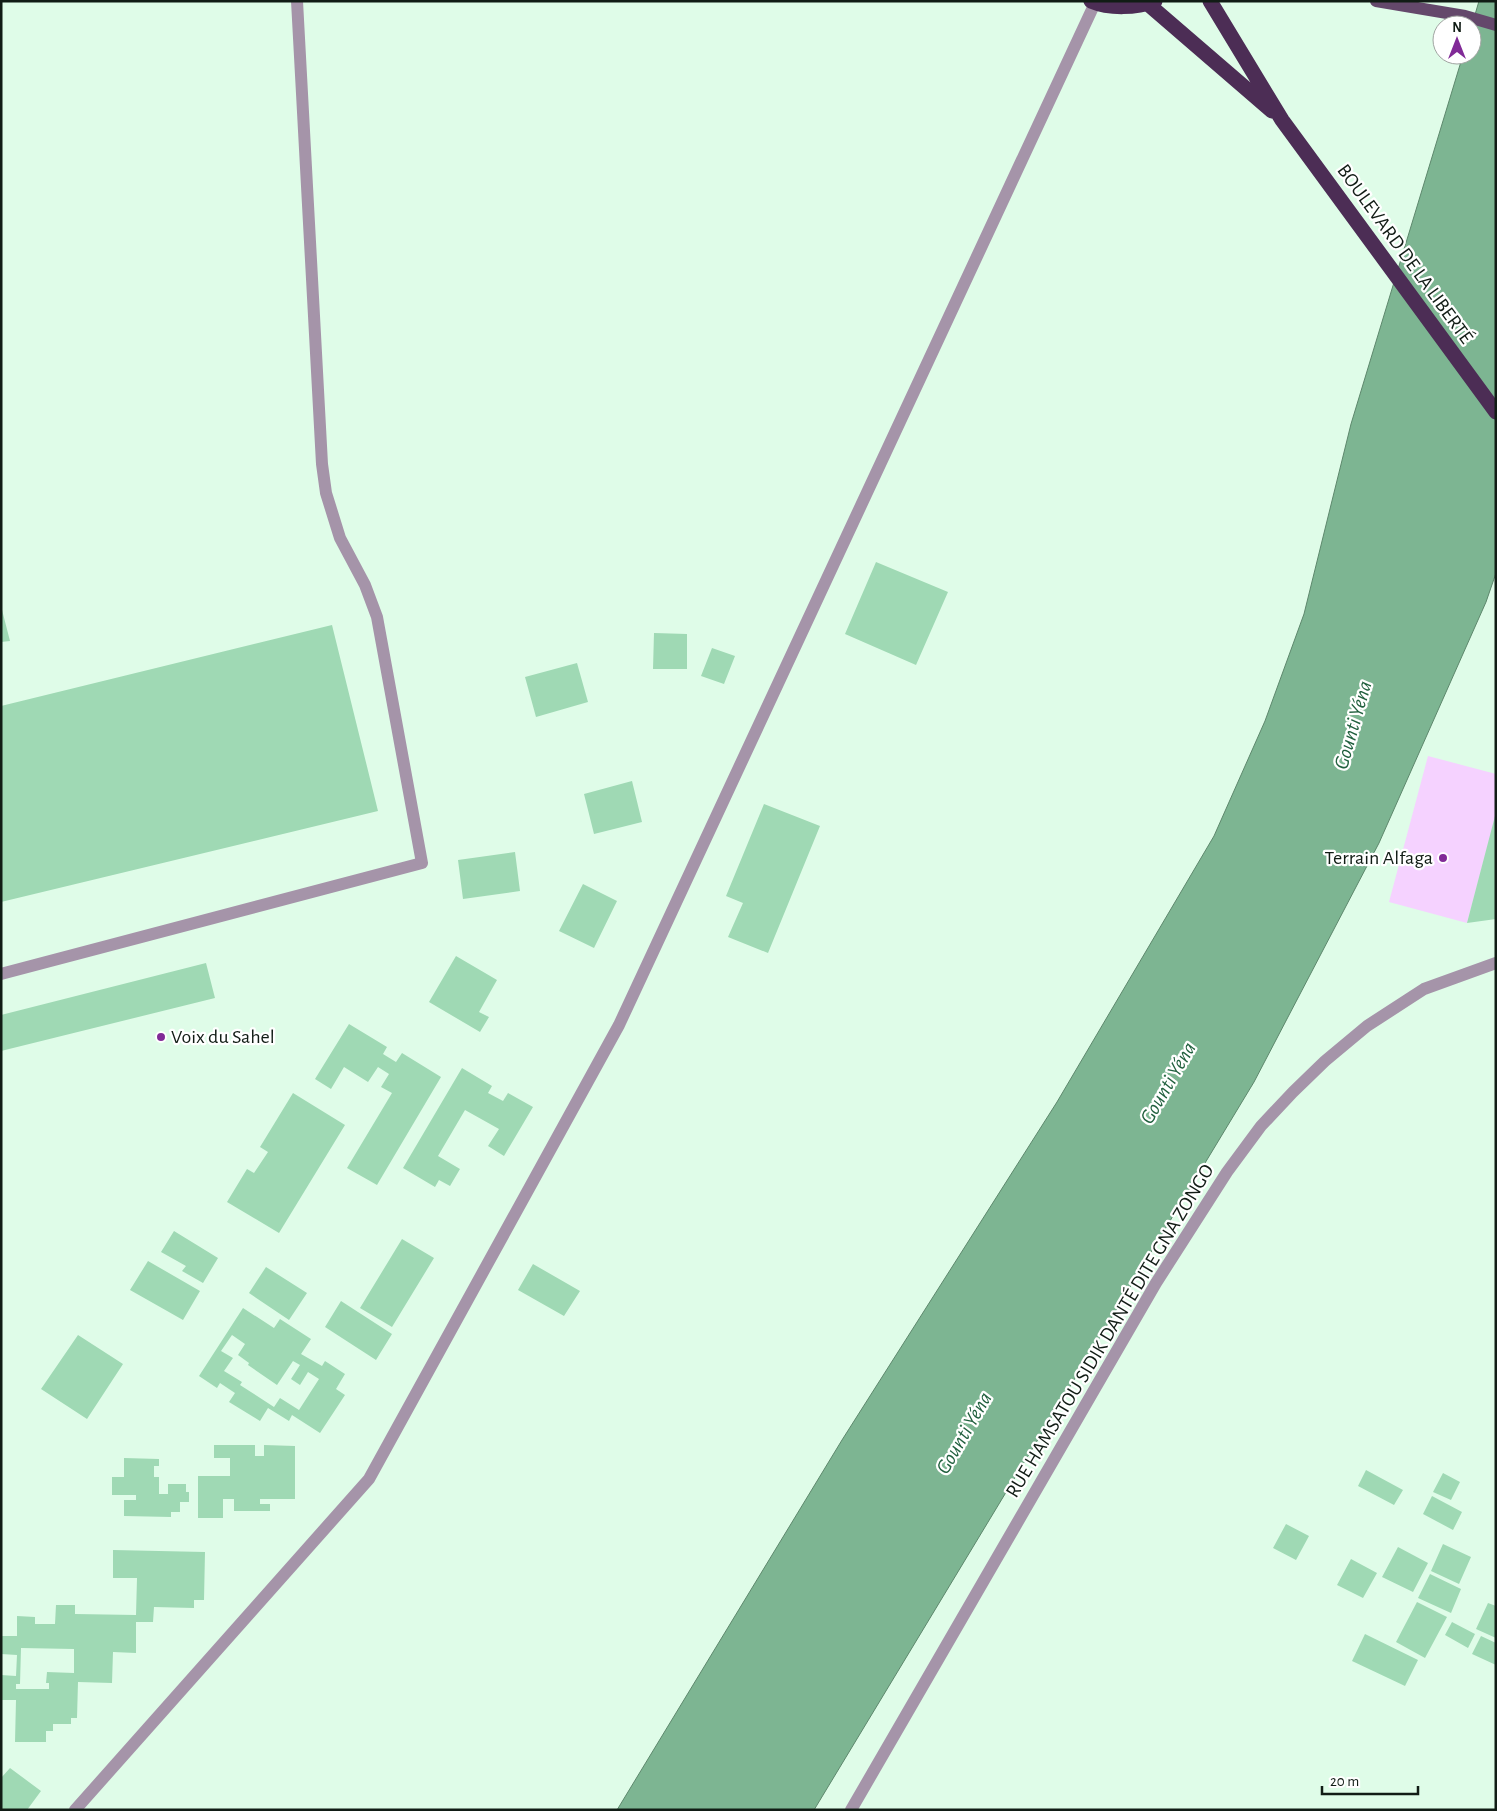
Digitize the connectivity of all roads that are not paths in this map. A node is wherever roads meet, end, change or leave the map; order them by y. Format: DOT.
graph roads {
  1 [pos="297,1"];
  2 [pos="1210,1"];
  3 [pos="1376,1"];
  4 [pos="1093,2"];
  5 [pos="1152,2"];
  6 [pos="1496,25"];
  7 [pos="1282,120"];
  8 [pos="1496,412"];
  9 [pos="1496,963"];
  10 [pos="1,974"];
  11 [pos="75,1810"];
  12 [pos="851,1810"];
  1 -- 10 [label="street"];
  2 -- 7 [label="highway, BOULEVARD DE LA LIBERTÉ"];
  3 -- 6 [label="main road"];
  4 -- 5 [label="highway"];
  4 -- 11 [label="street"];
  5 -- 7 [label="highway, BOULEVARD DE LA LIBERTÉ"];
  7 -- 8 [label="highway, BOULEVARD DE LA LIBERTÉ"];
  9 -- 12 [label="street, RUE HAMSATOU SIDIK DANTÉ DITE GNA ZONGO"];
}
